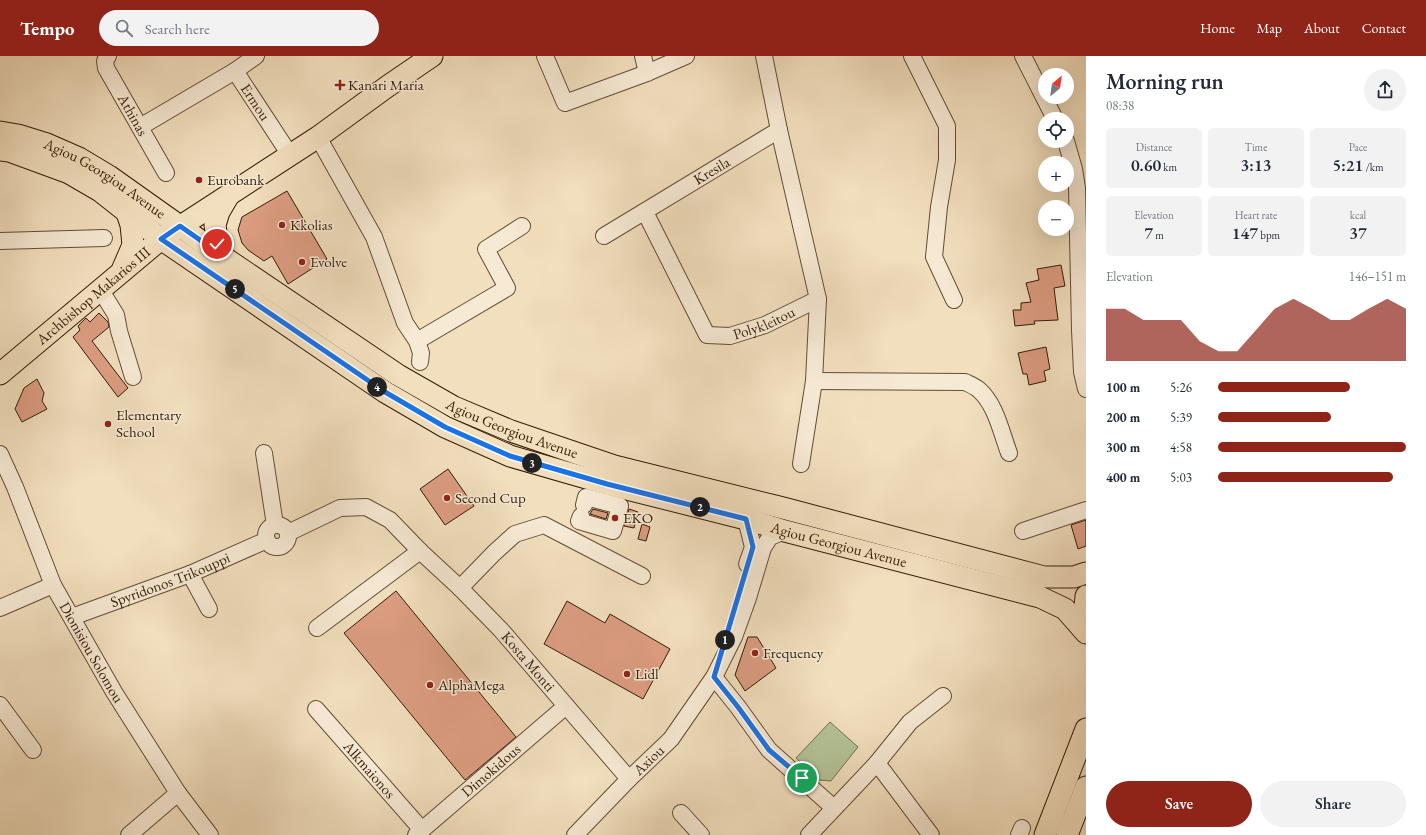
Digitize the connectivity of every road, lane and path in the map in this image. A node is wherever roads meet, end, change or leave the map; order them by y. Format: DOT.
graph roads {
  1 [pos="108,56"];
  2 [pos="256,56"];
  3 [pos="432,56"];
  4 [pos="545,56"];
  5 [pos="643,56"];
  6 [pos="686,56"];
  7 [pos="764,56"];
  8 [pos="912,56"];
  9 [pos="1023,56"];
  10 [pos="235,71"];
  11 [pos="647,73"];
  12 [pos="1051,112"];
  13 [pos="140,127"];
  14 [pos="779,130"];
  15 [pos="0,132"];
  16 [pos="318,137"];
  17 [pos="1069,148"];
  18 [pos="0,150"];
  19 [pos="290,155"];
  20 [pos="166,173"];
  21 [pos="1081,181"];
  22 [pos="229,195"];
  23 [pos="645,212"];
  24 [pos="128,213"];
  25 [pos="180,226"];
  26 [pos="522,226"];
  27 [pos="1082,227"];
  28 [pos="604,236"];
  29 [pos="104,238"];
  30 [pos="161,239"];
  31 [pos="0,241"];
  32 [pos="220,254"];
  33 [pos="122,271"];
  34 [pos="100,289"];
  35 [pos="818,299"];
  36 [pos="954,300"];
  37 [pos="417,341"];
  38 [pos="1083,345"];
  39 [pos="420,362"];
  40 [pos="0,374"];
  41 [pos="133,377"];
  42 [pos="814,381"];
  43 [pos="1086,389"];
  44 [pos="264,453"];
  45 [pos="1008,453"];
  46 [pos="0,454"];
  47 [pos="801,464"];
  48 [pos="605,492"];
  49 [pos="1086,510"];
  50 [pos="746,519"];
  51 [pos="282,529"];
  52 [pos="785,531"];
  53 [pos="1023,531"];
  54 [pos="420,551"];
  55 [pos="1086,573"];
  56 [pos="190,574"];
  57 [pos="642,576"];
  58 [pos="53,584"];
  59 [pos="460,588"];
  60 [pos="1086,596"];
  61 [pos="0,608"];
  62 [pos="210,609"];
  63 [pos="72,617"];
  64 [pos="1086,625"];
  65 [pos="317,628"];
  66 [pos="1086,633"];
  67 [pos="714,677"];
  68 [pos="943,696"];
  69 [pos="0,705"];
  70 [pos="566,706"];
  71 [pos="316,710"];
  72 [pos="1086,729"];
  73 [pos="33,750"];
  74 [pos="877,763"];
  75 [pos="629,779"];
  76 [pos="1086,787"];
  77 [pos="178,793"];
  78 [pos="834,808"];
  79 [pos="681,813"];
  80 [pos="419,833"];
  81 [pos="129,835"];
  82 [pos="210,835"];
  83 [pos="575,835"];
  84 [pos="701,835"];
  85 [pos="809,835"];
  86 [pos="931,835"];
  87 [pos="1045,835"];
  88 [pos="1067,835"];
  1 -- 13 [label="street, Athinas"];
  2 -- 10 [label="street, Ermou"];
  3 -- 16 [label="main road, Archbishop Makarios III"];
  4 -- 11 [label="street"];
  5 -- 11 [label="street"];
  6 -- 11 [label="street"];
  7 -- 14 [label="street"];
  8 -- 36 [label="street"];
  9 -- 12 [label="street"];
  10 -- 13 [label="street"];
  10 -- 19 [label="street, Ermou"];
  13 -- 20 [label="street, Athinas"];
  14 -- 23 [label="street, Kresila"];
  14 -- 35 [label="street"];
  15 -- 25 [label="main road, Agiou Georgiou Avenue"];
  16 -- 19 [label="main road, Archbishop Makarios III"];
  16 -- 37 [label="street"];
  17 -- 21 [label="street"];
  18 -- 24 [label="main road, Agiou Georgiou Avenue"];
  19 -- 22 [label="main road, Archbishop Makarios III"];
  21 -- 27 [label="street"];
  22 -- 25 [label="main road, Archbishop Makarios III"];
  22 -- 32 [label="main road"];
  23 -- 28 [label="street, Kresila"];
  23 -- 35 [label="street, Polykleitou"];
  24 -- 30 [label="main road, Agiou Georgiou Avenue"];
  24 -- 33 [label="main road"];
  25 -- 30 [label="main road, Archbishop Makarios III"];
  25 -- 32 [label="main road, Agiou Georgiou Avenue"];
  26 -- 37 [label="street"];
  27 -- 38 [label="street"];
  29 -- 31 [label="street"];
  30 -- 33 [label="main road, Archbishop Makarios III"];
  30 -- 48 [label="main road, Agiou Georgiou Avenue"];
  32 -- 55 [label="main road, Agiou Georgiou Avenue"];
  33 -- 34 [label="main road, Archbishop Makarios III"];
  34 -- 40 [label="main road, Archbishop Makarios III"];
  34 -- 41 [label="street"];
  35 -- 42 [label="street"];
  37 -- 39 [label="street"];
  38 -- 43 [label="street"];
  42 -- 45 [label="street"];
  42 -- 47 [label="street"];
  44 -- 51 [label="street"];
  46 -- 58 [label="street, Dionisiou Solomou"];
  48 -- 48 [label="street"];
  48 -- 50 [label="main road, Agiou Georgiou Avenue"];
  49 -- 53 [label="street"];
  50 -- 52 [label="main road, Agiou Georgiou Avenue"];
  50 -- 67 [label="street, Axiou"];
  51 -- 54 [label="street, Kosta Monti"];
  51 -- 56 [label="street, Spyridonos Trikouppi"];
  52 -- 66 [label="main road, Agiou Georgiou Avenue"];
  52 -- 67 [label="street, Axiou"];
  54 -- 59 [label="street, Kosta Monti"];
  54 -- 65 [label="street"];
  56 -- 62 [label="street"];
  56 -- 63 [label="street, Spyridonos Trikouppi"];
  57 -- 59 [label="street"];
  58 -- 61 [label="street"];
  58 -- 63 [label="street, Dionisiou Solomou"];
  59 -- 70 [label="street, Kosta Monti"];
  60 -- 64 [label="main road"];
  63 -- 77 [label="street, Dionisiou Solomou"];
  67 -- 75 [label="street, Axiou"];
  67 -- 78 [label="street"];
  68 -- 74 [label="street"];
  69 -- 73 [label="street"];
  70 -- 75 [label="street, Kosta Monti"];
  70 -- 80 [label="street, Dimokidous"];
  71 -- 80 [label="street, Alkmaionos"];
  72 -- 87 [label="main road"];
  74 -- 78 [label="street"];
  74 -- 86 [label="street"];
  75 -- 83 [label="street, Axiou"];
  76 -- 88 [label="main road"];
  77 -- 81 [label="street"];
  77 -- 82 [label="street, Dionisiou Solomou"];
  78 -- 85 [label="street"];
  79 -- 84 [label="street"];
}
